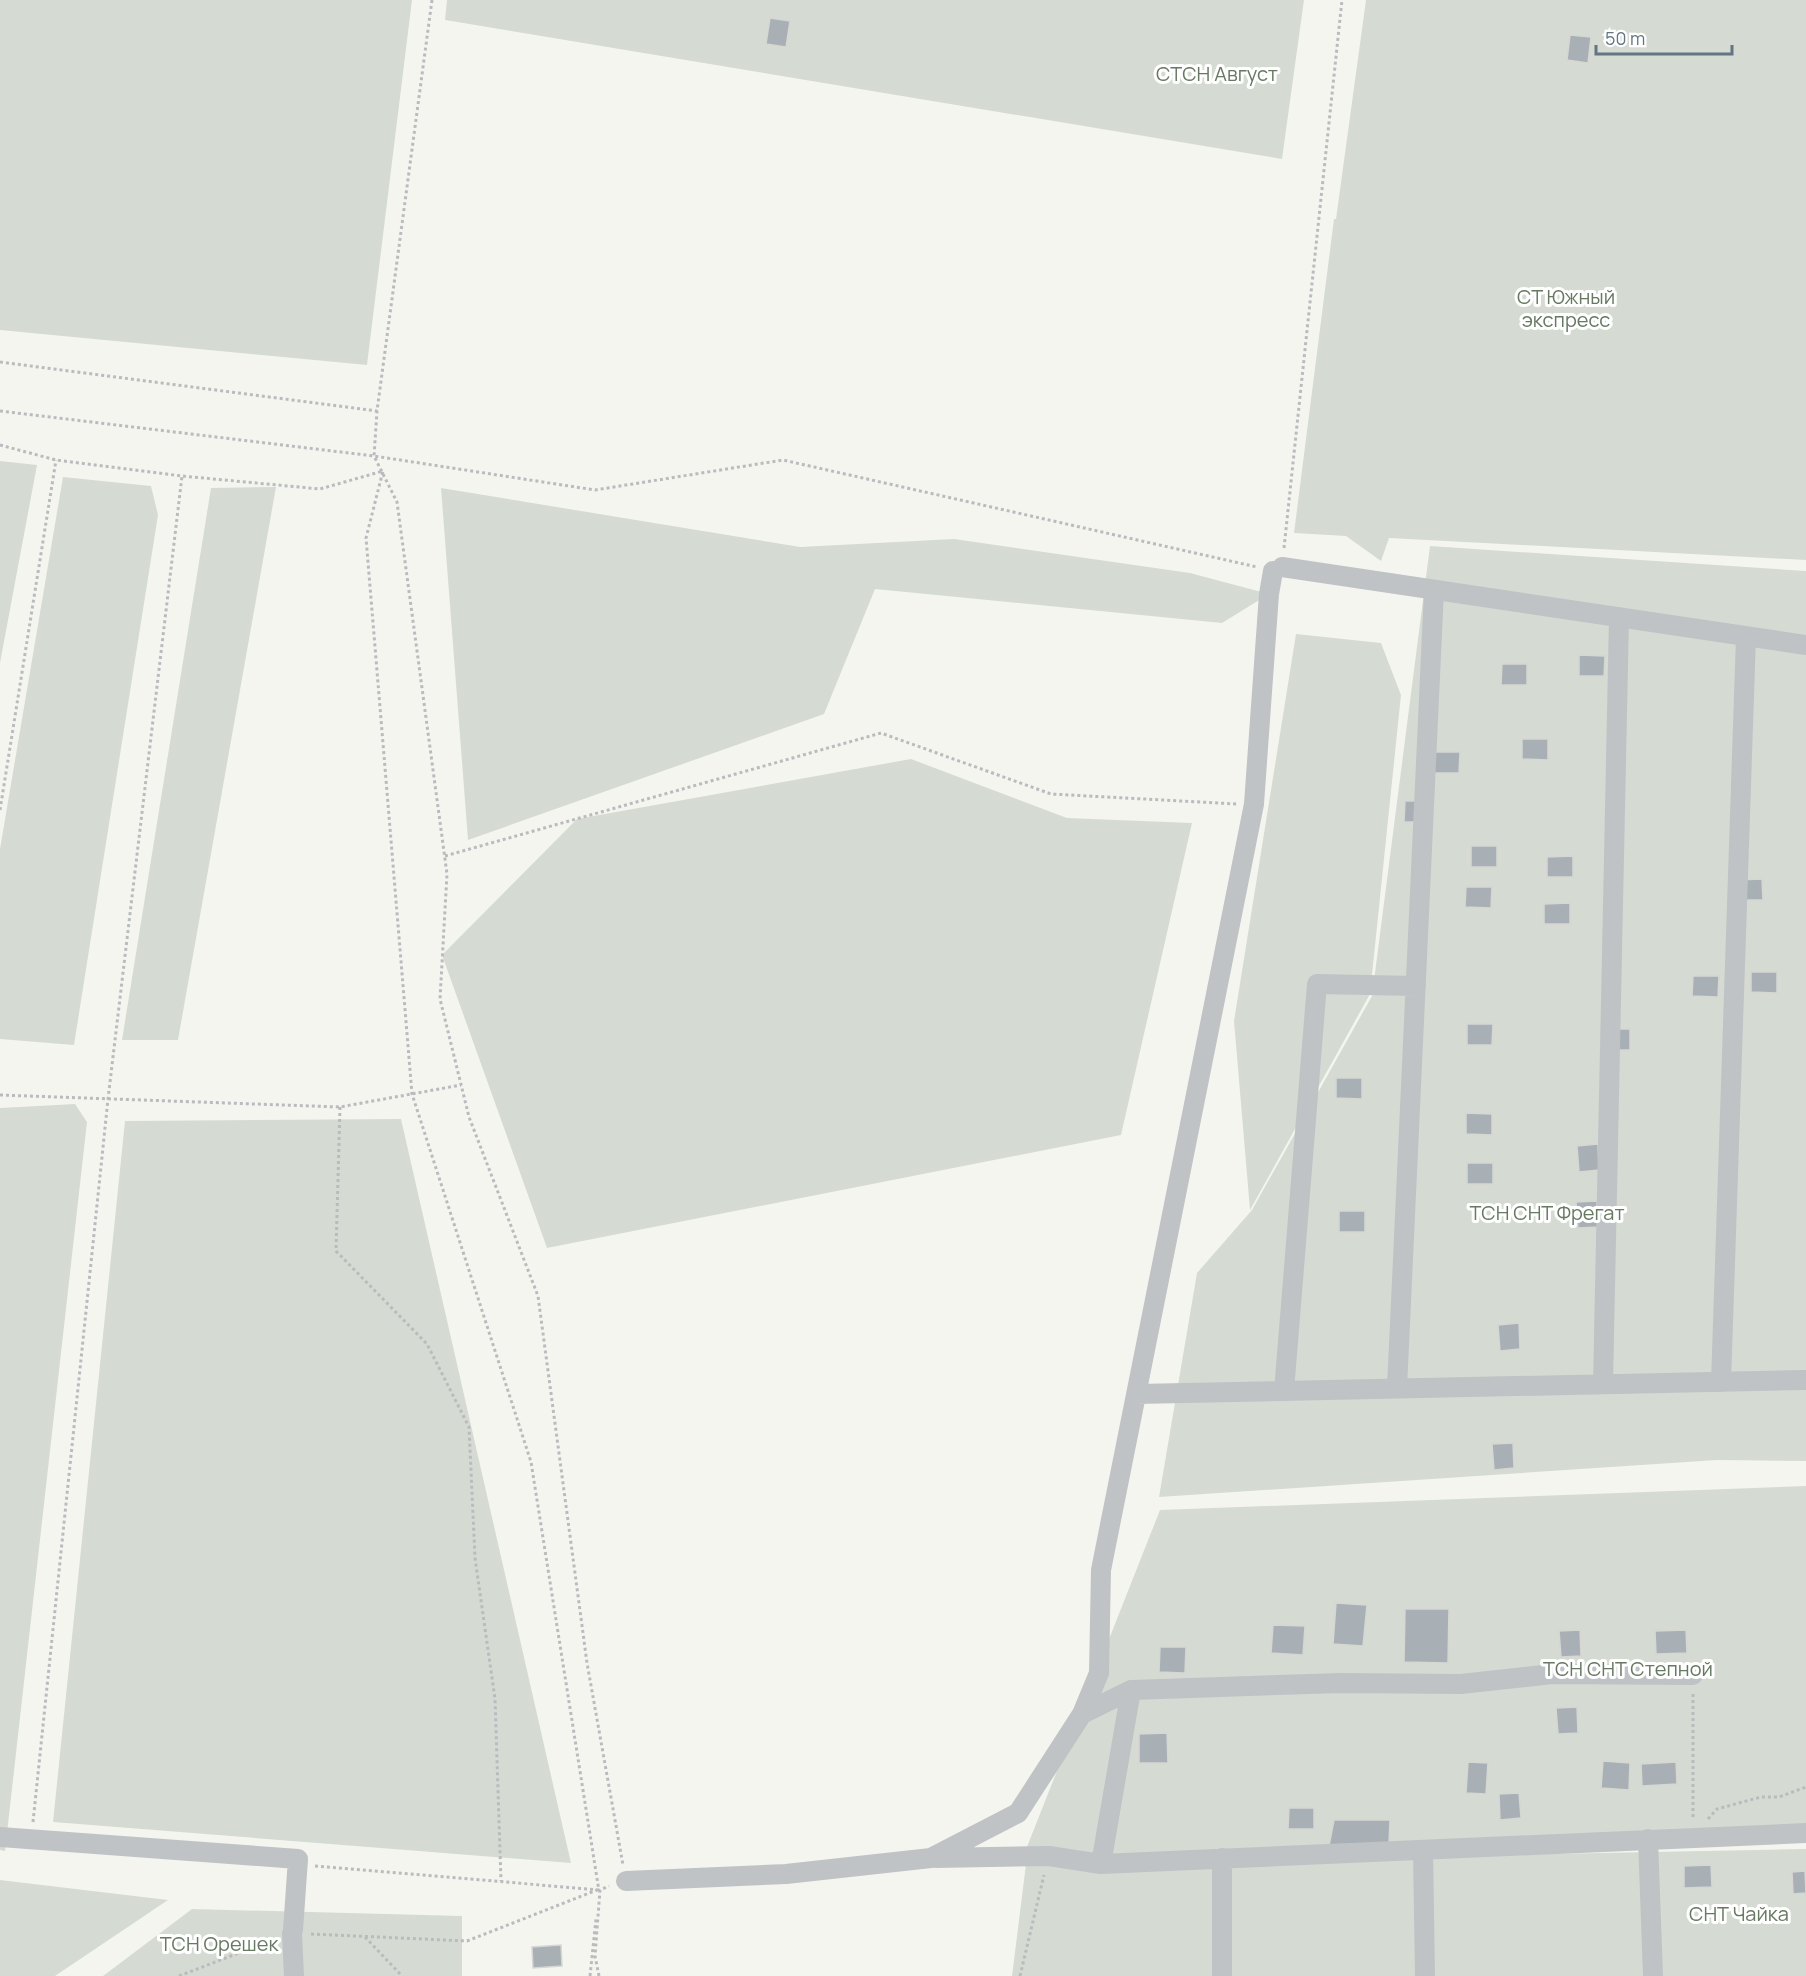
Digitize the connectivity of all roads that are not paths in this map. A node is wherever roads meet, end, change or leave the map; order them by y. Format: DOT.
graph roads {
  1 [pos="1434,590"];
  2 [pos="1619,617"];
  3 [pos="1746,636"];
  4 [pos="1806,645"];
  5 [pos="1416,986"];
  6 [pos="1806,1380"];
  7 [pos="1721,1382"];
  8 [pos="1603,1384"];
  9 [pos="1397,1388"];
  10 [pos="1284,1390"];
  11 [pos="1136,1394"];
  12 [pos="1693,1675"];
  13 [pos="1131,1690"];
  14 [pos="1082,1714"];
  15 [pos="1806,1833"];
  16 [pos="0,1837"];
  17 [pos="1648,1839"];
  18 [pos="1423,1850"];
  19 [pos="930,1858"];
  20 [pos="1222,1858"];
  21 [pos="1101,1864"];
  22 [pos="626,1881"];
  23 [pos="294,1976"];
  24 [pos="1222,1976"];
  25 [pos="1425,1976"];
  26 [pos="1653,1976"];
  1 -- 2 [label="street"];
  1 -- 5 [label="street"];
  1 -- 11 [label="street"];
  2 -- 3 [label="street"];
  2 -- 8 [label="street"];
  3 -- 4 [label="street"];
  3 -- 7 [label="street"];
  5 -- 9 [label="street"];
  5 -- 10 [label="street"];
  6 -- 7 [label="street"];
  7 -- 8 [label="street"];
  8 -- 9 [label="street"];
  9 -- 10 [label="street"];
  10 -- 11 [label="street"];
  11 -- 14 [label="street"];
  12 -- 13 [label="street"];
  13 -- 14 [label="street"];
  13 -- 21 [label="street"];
  14 -- 19 [label="street"];
  15 -- 17 [label="street"];
  16 -- 23 [label="street"];
  17 -- 18 [label="street"];
  17 -- 26 [label="street"];
  18 -- 20 [label="street"];
  18 -- 25 [label="street"];
  19 -- 21 [label="street"];
  19 -- 22 [label="street"];
  20 -- 21 [label="street"];
  20 -- 24 [label="street"];
}
